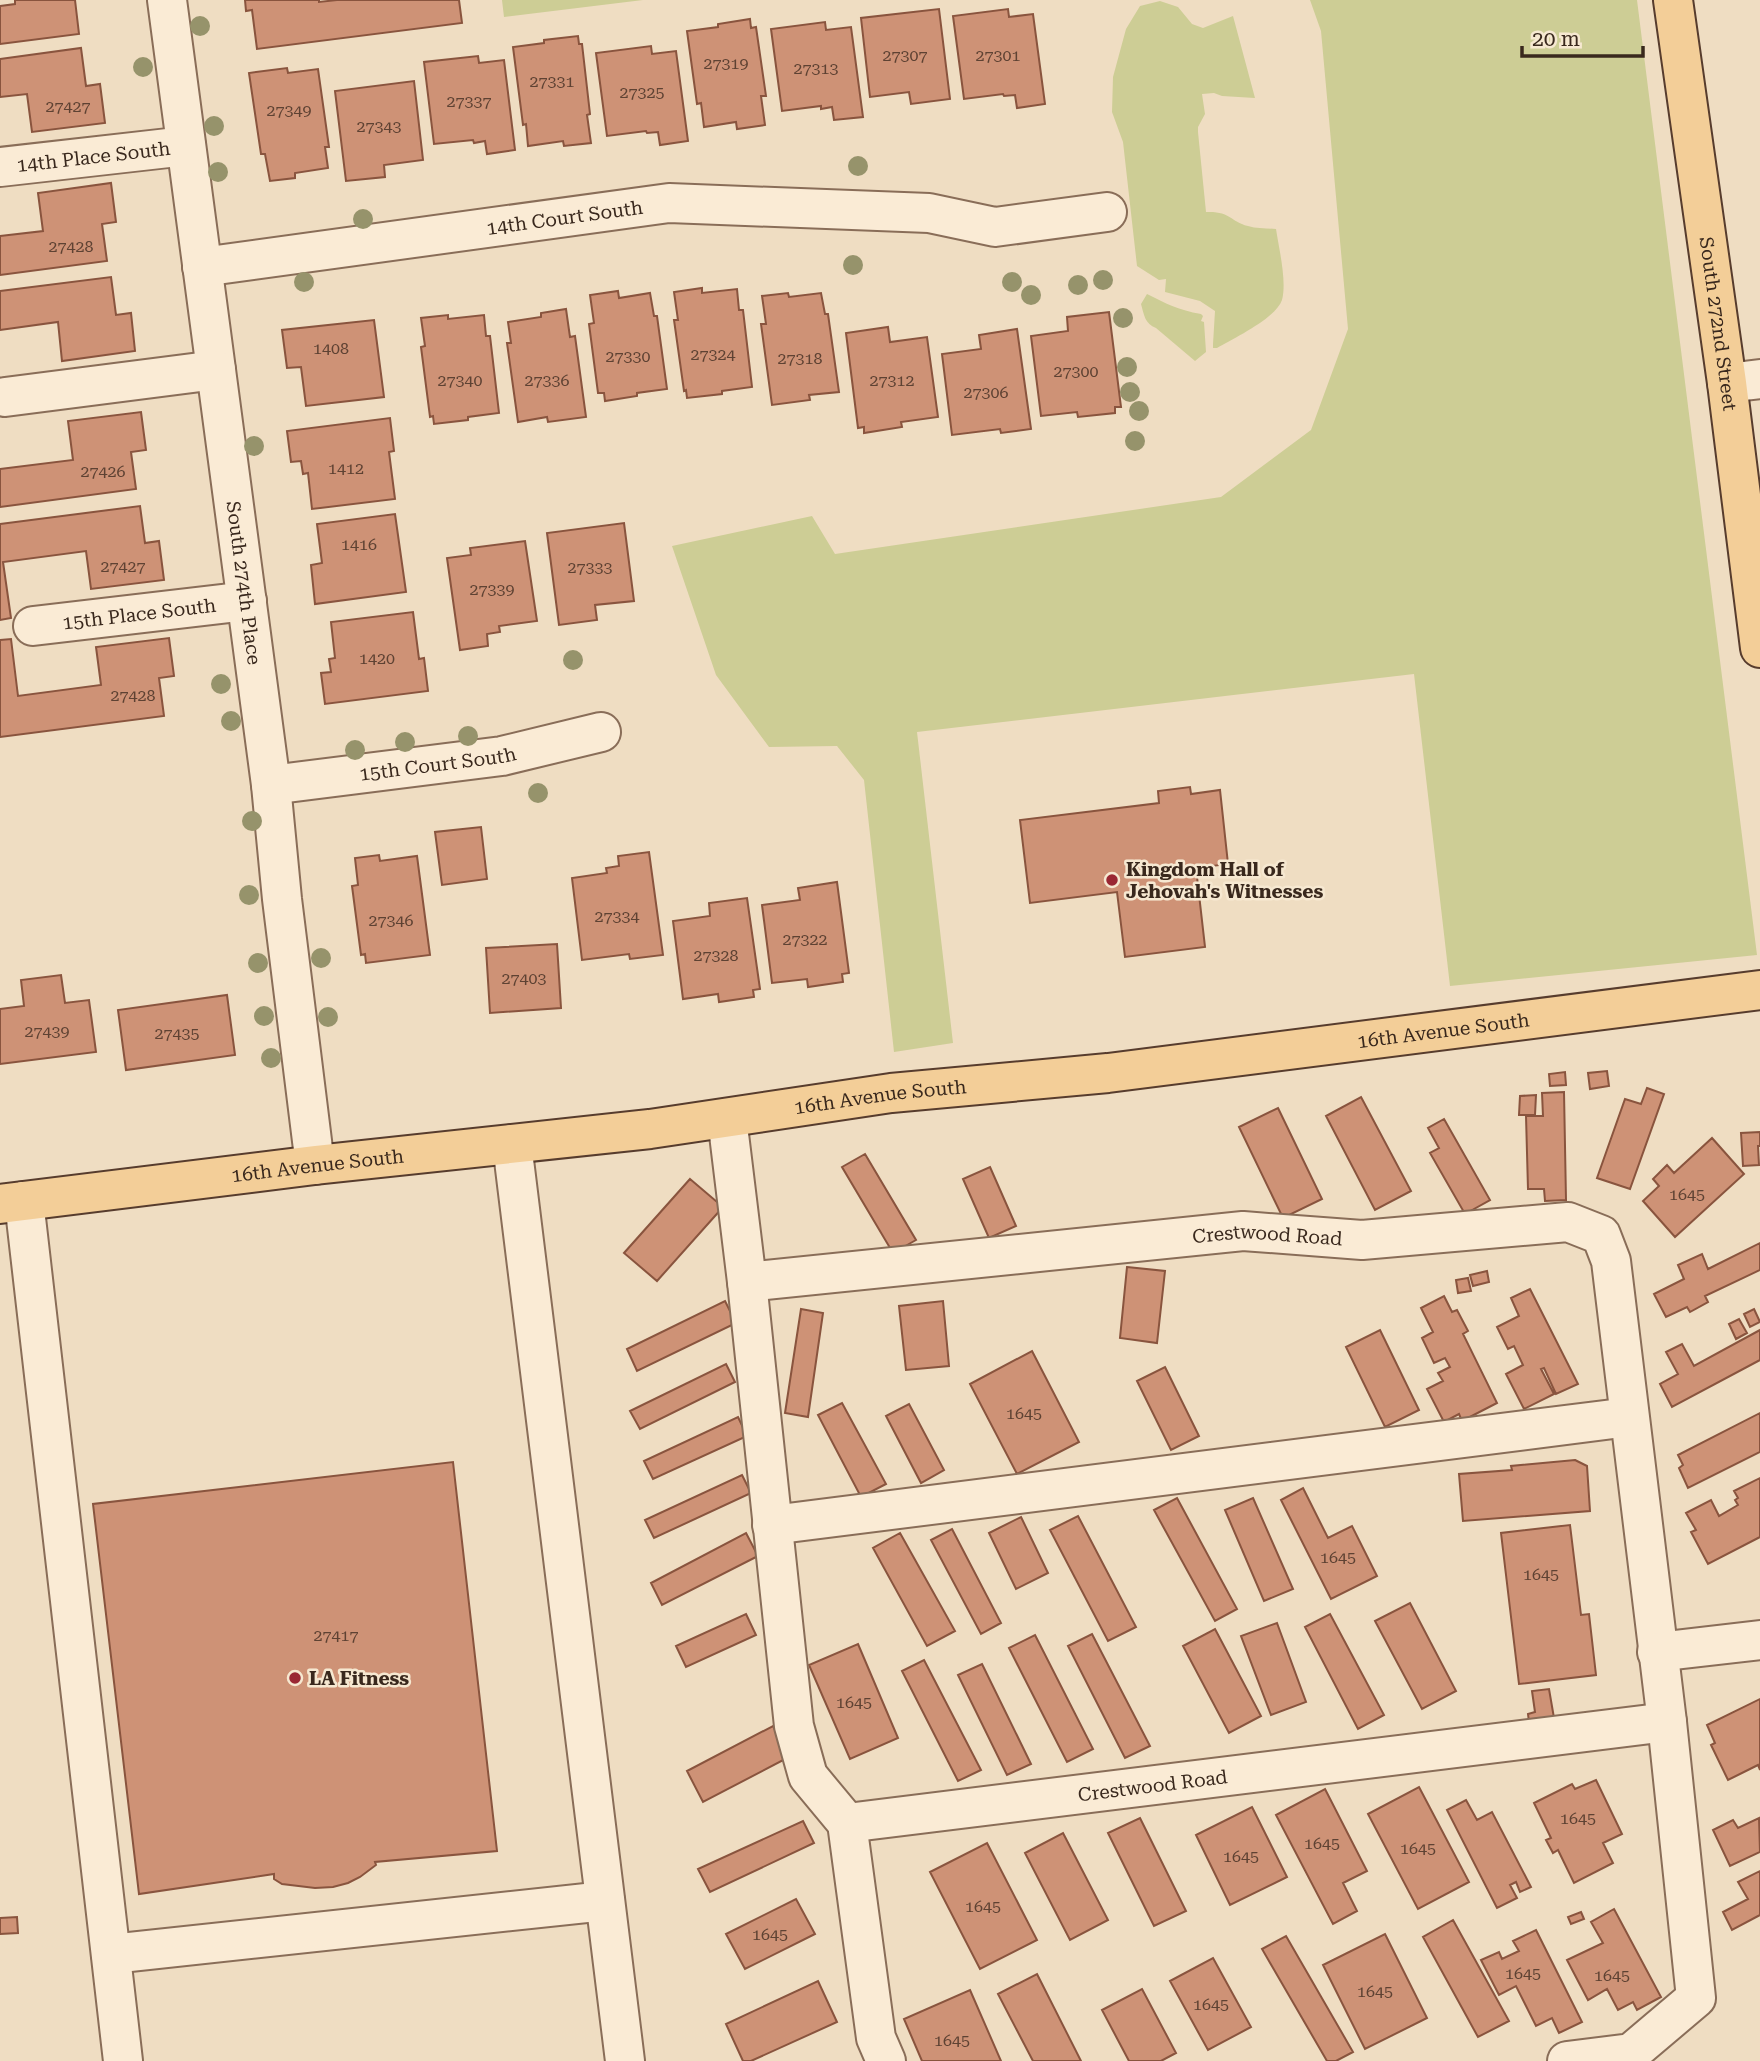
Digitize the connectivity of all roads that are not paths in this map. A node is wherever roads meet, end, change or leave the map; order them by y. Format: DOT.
graph roads {
  1 [pos="167,0"];
  2 [pos="1673,0"];
  3 [pos="186,145"];
  4 [pos="0,167"];
  5 [pos="1107,212"];
  6 [pos="202,267"];
  7 [pos="216,370"];
  8 [pos="1743,381"];
  9 [pos="5,397"];
  10 [pos="247,601"];
  11 [pos="33,626"];
  12 [pos="1760,648"];
  13 [pos="601,732"];
  14 [pos="271,785"];
  15 [pos="1760,990"];
  16 [pos="727,1118"];
  17 [pos="512,1144"];
  18 [pos="316,1166"];
  19 [pos="12,1203"];
  20 [pos="747,1282"];
  21 [pos="1629,1417"];
  22 [pos="772,1525"];
  23 [pos="1760,1640"];
  24 [pos="1657,1652"];
  25 [pos="1667,1722"];
  26 [pos="848,1823"];
  27 [pos="605,1901"];
  28 [pos="111,1954"];
  29 [pos="123,2061"];
  30 [pos="625,2061"];
  31 [pos="886,2061"];
  32 [pos="1567,2061"];
  1 -- 3 [label="street, South 274th Place"];
  2 -- 8 [label="main road, South 272nd Street"];
  3 -- 4 [label="street, 14th Place South"];
  3 -- 6 [label="street, South 274th Place"];
  5 -- 6 [label="street, 14th Court South"];
  6 -- 7 [label="street, South 274th Place"];
  7 -- 9 [label="street"];
  7 -- 10 [label="street, South 274th Place"];
  8 -- 12 [label="main road, South 272nd Street"];
  10 -- 11 [label="street, 15th Place South"];
  10 -- 14 [label="street, South 274th Place"];
  13 -- 14 [label="street, 15th Court South"];
  14 -- 18 [label="street, South 274th Place"];
  15 -- 16 [label="main road, 16th Avenue South"];
  16 -- 17 [label="main road, 16th Avenue South"];
  16 -- 20 [label="street"];
  17 -- 18 [label="main road, 16th Avenue South"];
  17 -- 27 [label="street"];
  18 -- 19 [label="main road, 16th Avenue South"];
  19 -- 28 [label="street"];
  20 -- 21 [label="street, Crestwood Road"];
  20 -- 22 [label="street"];
  21 -- 22 [label="street"];
  21 -- 24 [label="street, Crestwood Road"];
  22 -- 26 [label="street"];
  23 -- 24 [label="street"];
  24 -- 25 [label="street, Crestwood Road"];
  25 -- 26 [label="street, Crestwood Road"];
  25 -- 32 [label="street, Crestwood Road"];
  26 -- 31 [label="street"];
  27 -- 28 [label="street"];
  27 -- 30 [label="street"];
  28 -- 29 [label="street"];
}
